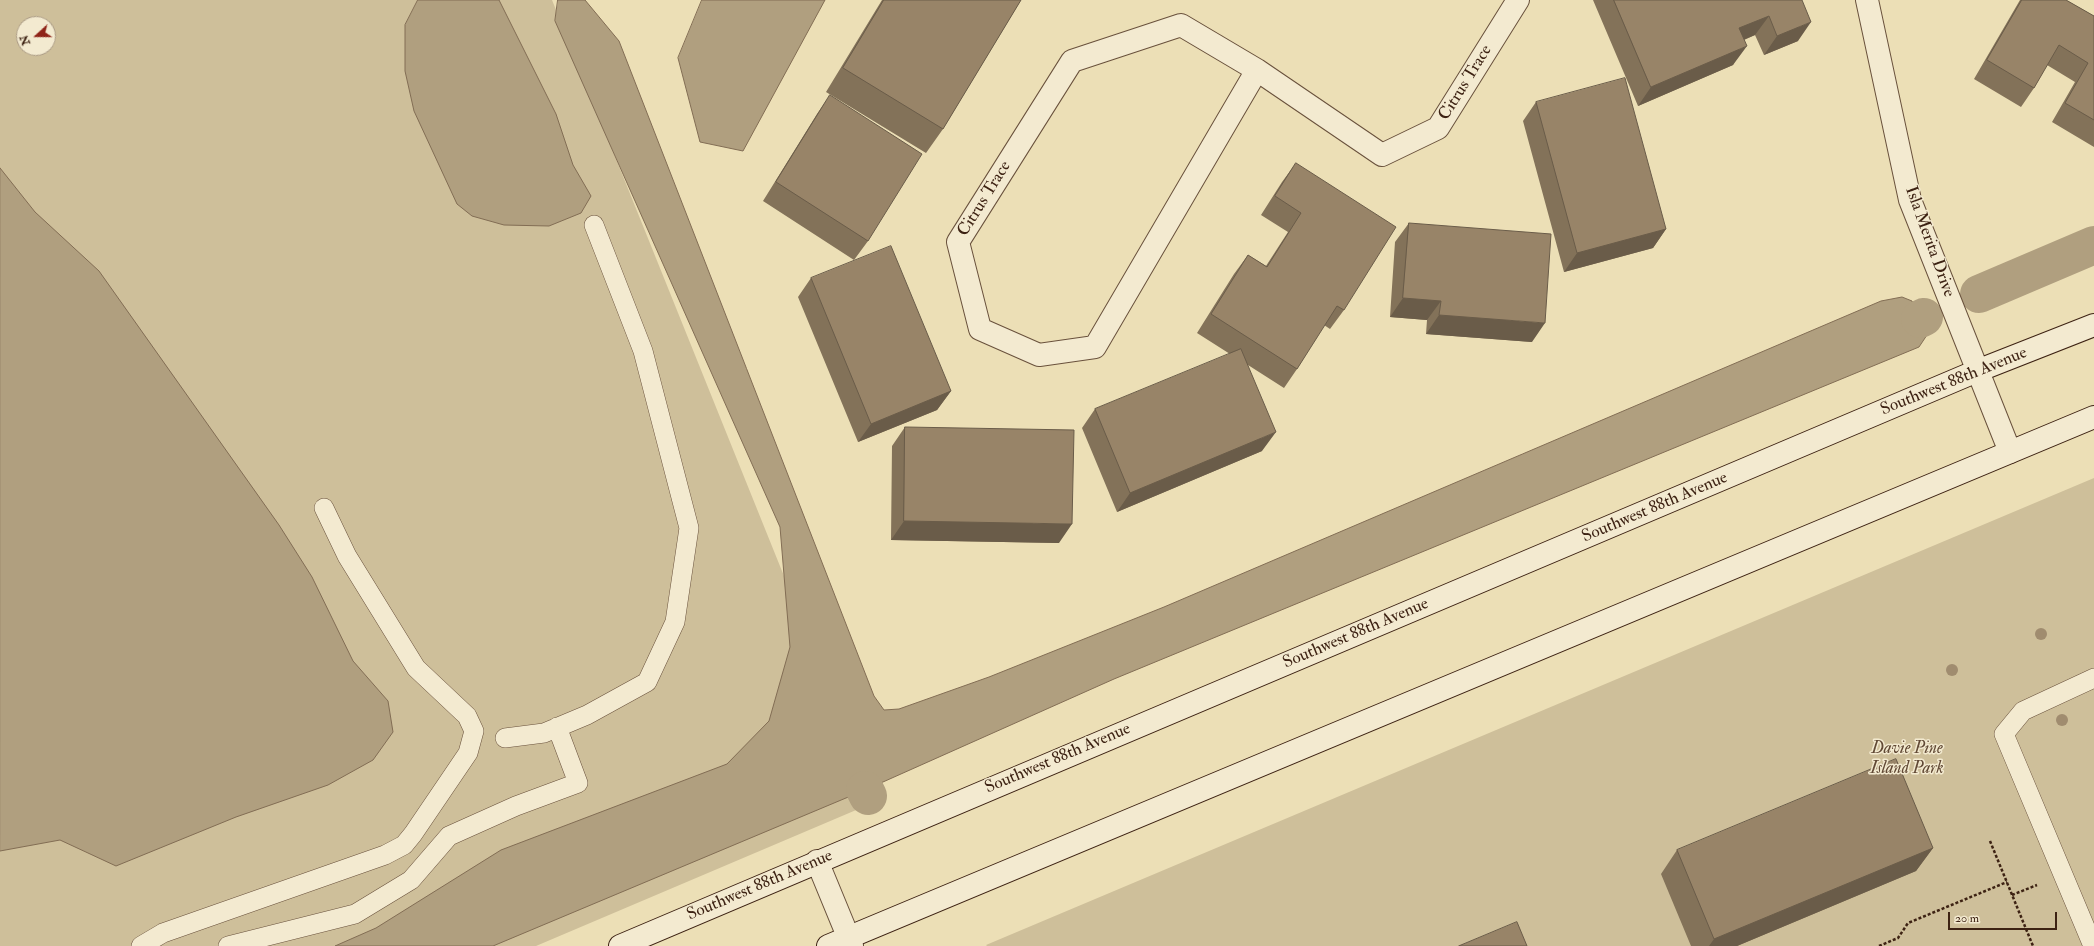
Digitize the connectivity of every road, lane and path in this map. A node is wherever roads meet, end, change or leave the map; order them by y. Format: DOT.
graph roads {
  1 [pos="1518,0"];
  2 [pos="1867,0"];
  3 [pos="1257,70"];
  4 [pos="594,225"];
  5 [pos="2094,325"];
  6 [pos="1977,371"];
  7 [pos="2094,417"];
  8 [pos="2010,452"];
  9 [pos="324,508"];
  10 [pos="2092,683"];
  11 [pos="558,727"];
  12 [pos="505,738"];
  13 [pos="1990,842"];
  14 [pos="817,862"];
  15 [pos="2007,882"];
  16 [pos="2043,882"];
  17 [pos="2012,896"];
  18 [pos="850,942"];
  19 [pos="141,946"];
  20 [pos="228,946"];
  21 [pos="620,946"];
  22 [pos="828,946"];
  23 [pos="1879,946"];
  24 [pos="2033,946"];
  25 [pos="2093,946"];
  1 -- 3 [label="main road, Citrus Trace"];
  2 -- 6 [label="main road, Isla Merita Drive"];
  3 -- 3 [label="main road, Citrus Trace"];
  4 -- 11 [label="lane"];
  5 -- 6 [label="main road, Southwest 88th Avenue"];
  6 -- 8 [label="main road, Isla Merita Drive"];
  6 -- 14 [label="main road, Southwest 88th Avenue"];
  7 -- 8 [label="main road"];
  8 -- 18 [label="main road"];
  9 -- 19 [label="lane"];
  10 -- 25 [label="lane"];
  11 -- 12 [label="lane"];
  11 -- 20 [label="lane"];
  13 -- 15 [label="path"];
  14 -- 18 [label="main road"];
  14 -- 21 [label="main road, Southwest 88th Avenue"];
  15 -- 17 [label="path"];
  15 -- 23 [label="path"];
  16 -- 17 [label="path"];
  17 -- 24 [label="path"];
  18 -- 22 [label="main road"];
}
